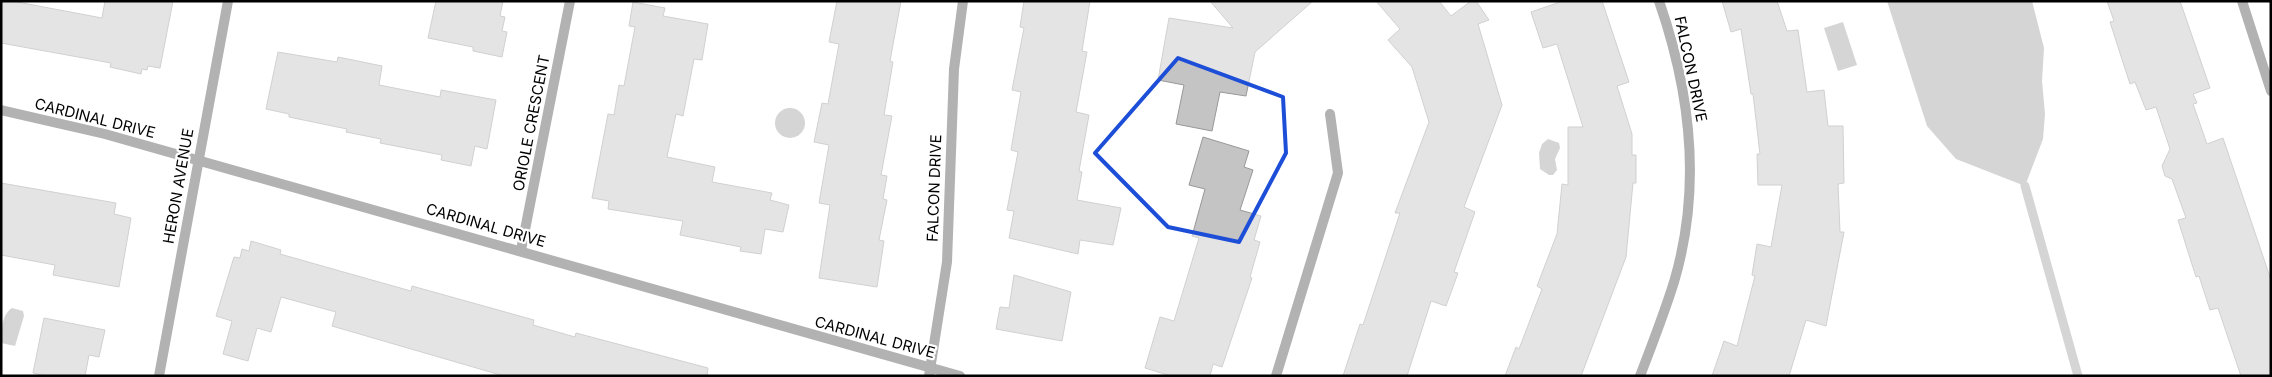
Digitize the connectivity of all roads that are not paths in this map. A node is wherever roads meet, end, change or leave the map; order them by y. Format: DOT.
graph roads {
  1 [pos="228,1"];
  2 [pos="570,1"];
  3 [pos="963,1"];
  4 [pos="1660,1"];
  5 [pos="2242,1"];
  6 [pos="2271,91"];
  7 [pos="1,110"];
  8 [pos="1330,114"];
  9 [pos="198,161"];
  10 [pos="522,250"];
  11 [pos="930,372"];
  12 [pos="159,376"];
  13 [pos="960,376"];
  14 [pos="1276,376"];
  15 [pos="1640,376"];
  1 -- 9 [label="street, HERON AVENUE"];
  2 -- 10 [label="street, ORIOLE CRESCENT"];
  3 -- 11 [label="street, FALCON DRIVE"];
  4 -- 15 [label="street, FALCON DRIVE"];
  5 -- 6 [label="street"];
  7 -- 9 [label="street, CARDINAL DRIVE"];
  8 -- 14 [label="street"];
  9 -- 10 [label="street, CARDINAL DRIVE"];
  9 -- 12 [label="street, HERON AVENUE"];
  10 -- 11 [label="street, CARDINAL DRIVE"];
  11 -- 13 [label="street, CARDINAL DRIVE"];
}
